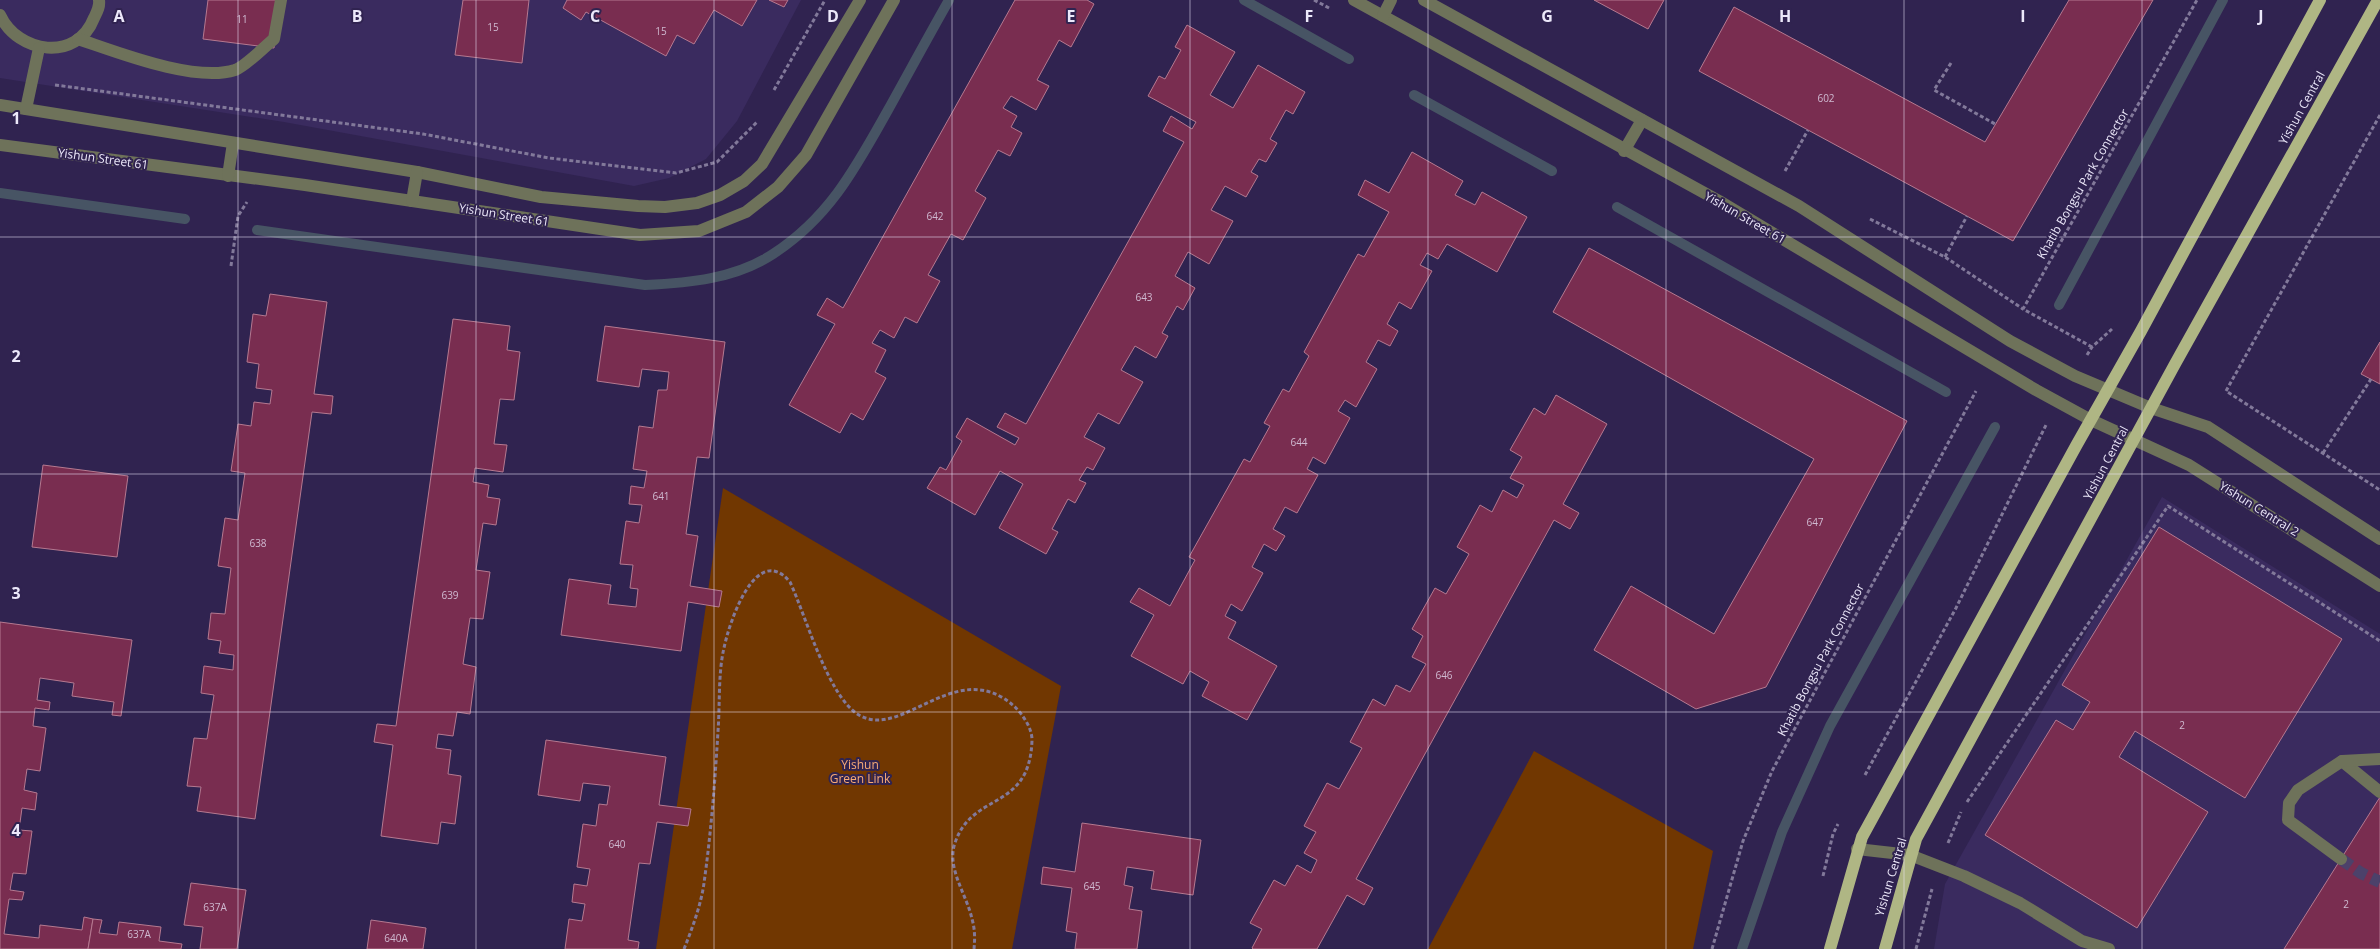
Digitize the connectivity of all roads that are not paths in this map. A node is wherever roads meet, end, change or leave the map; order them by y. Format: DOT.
graph roads {
  1 [pos="99,0"];
  2 [pos="281,0"];
  3 [pos="860,0"];
  4 [pos="894,0"];
  5 [pos="1354,0"];
  6 [pos="1391,0"];
  7 [pos="1424,0"];
  8 [pos="2320,0"];
  9 [pos="2378,0"];
  10 [pos="0,16"];
  11 [pos="1383,16"];
  12 [pos="78,39"];
  13 [pos="39,48"];
  14 [pos="0,105"];
  15 [pos="26,109"];
  16 [pos="1642,120"];
  17 [pos="233,143"];
  18 [pos="0,145"];
  19 [pos="1624,151"];
  20 [pos="417,172"];
  21 [pos="228,176"];
  22 [pos="541,196"];
  23 [pos="412,201"];
  24 [pos="535,220"];
  25 [pos="2107,390"];
  26 [pos="2151,408"];
  27 [pos="2091,420"];
  28 [pos="2134,440"];
  29 [pos="2380,540"];
  30 [pos="2380,586"];
  31 [pos="2380,758"];
  32 [pos="2342,761"];
  33 [pos="2380,792"];
  34 [pos="1857,850"];
  35 [pos="1910,855"];
  36 [pos="2341,859"];
  37 [pos="1830,949"];
  38 [pos="1885,949"];
  39 [pos="2109,949"];
  1 -- 12 [label="street"];
  2 -- 12 [label="street"];
  3 -- 22 [label="street, Yishun Street 61"];
  4 -- 24 [label="street, Yishun Street 61"];
  5 -- 11 [label="street, Yishun Street 61"];
  6 -- 11 [label="street"];
  7 -- 16 [label="street"];
  8 -- 25 [label="main road"];
  9 -- 26 [label="main road, Yishun Central"];
  10 -- 13 [label="street"];
  11 -- 19 [label="street, Yishun Street 61"];
  12 -- 13 [label="street"];
  13 -- 15 [label="street"];
  14 -- 15 [label="street, Yishun Street 61"];
  15 -- 17 [label="street, Yishun Street 61"];
  16 -- 19 [label="street"];
  16 -- 25 [label="street"];
  17 -- 20 [label="street, Yishun Street 61"];
  17 -- 21 [label="street"];
  18 -- 21 [label="street, Yishun Street 61"];
  19 -- 27 [label="street, Yishun Street 61"];
  20 -- 22 [label="street, Yishun Street 61"];
  20 -- 23 [label="street"];
  21 -- 23 [label="street, Yishun Street 61"];
  22 -- 24 [label="street"];
  23 -- 24 [label="street, Yishun Street 61"];
  25 -- 26 [label="street"];
  25 -- 27 [label="main road"];
  26 -- 28 [label="main road, Yishun Central"];
  26 -- 29 [label="street"];
  27 -- 28 [label="street, Yishun Street 61"];
  27 -- 34 [label="main road"];
  28 -- 30 [label="street, Yishun Central 2"];
  28 -- 35 [label="main road, Yishun Central"];
  31 -- 32 [label="street"];
  32 -- 33 [label="street"];
  32 -- 36 [label="street"];
  34 -- 35 [label="street"];
  34 -- 37 [label="main road"];
  35 -- 38 [label="main road, Yishun Central"];
  35 -- 39 [label="street"];
}
